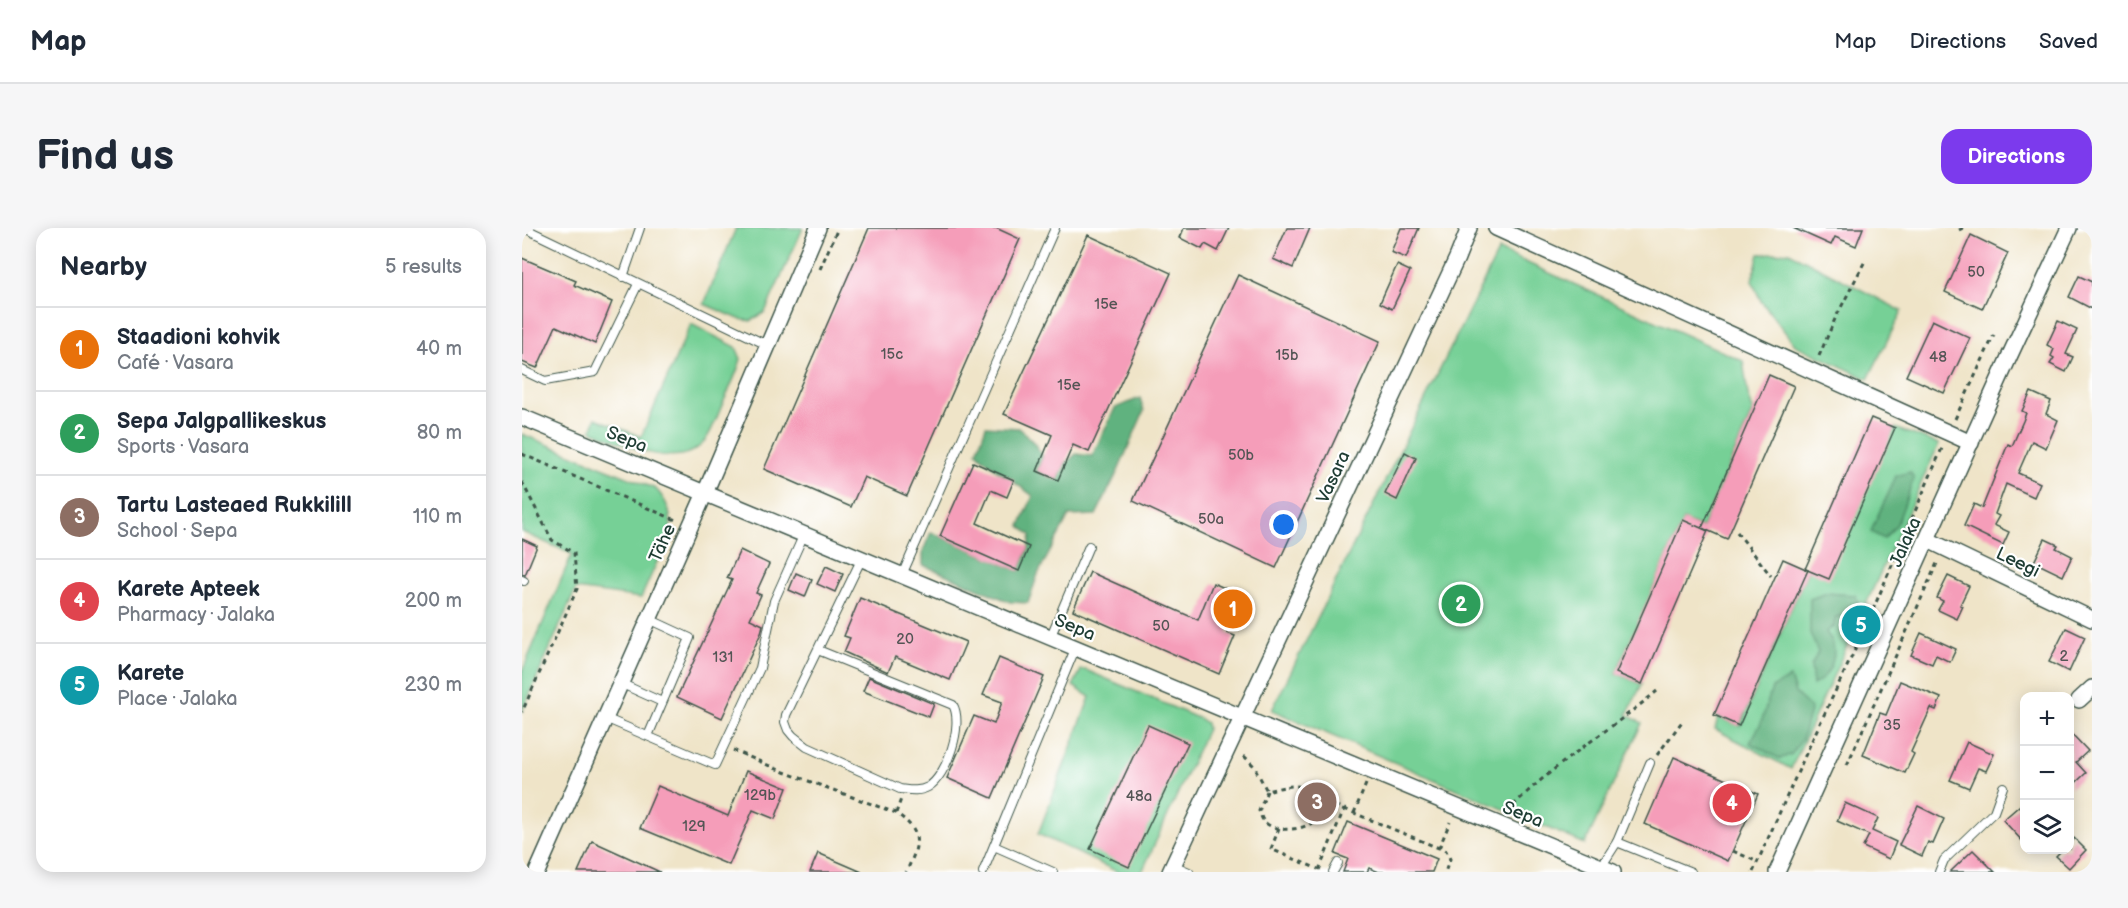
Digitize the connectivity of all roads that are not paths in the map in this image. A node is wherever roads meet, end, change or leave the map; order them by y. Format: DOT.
graph roads {
  1 [pos="524,228"];
  2 [pos="640,228"];
  3 [pos="818,228"];
  4 [pos="1055,228"];
  5 [pos="1469,228"];
  6 [pos="1496,228"];
  7 [pos="2069,228"];
  8 [pos="623,277"];
  9 [pos="638,284"];
  10 [pos="767,345"];
  11 [pos="522,370"];
  12 [pos="522,417"];
  13 [pos="1971,443"];
  14 [pos="705,492"];
  15 [pos="804,534"];
  16 [pos="1928,540"];
  17 [pos="1089,546"];
  18 [pos="862,558"];
  19 [pos="902,575"];
  20 [pos="649,619"];
  21 [pos="2092,619"];
  22 [pos="1050,638"];
  23 [pos="1075,648"];
  24 [pos="818,650"];
  25 [pos="620,683"];
  26 [pos="2092,688"];
  27 [pos="2079,700"];
  28 [pos="662,702"];
  29 [pos="605,718"];
  30 [pos="1241,719"];
  31 [pos="648,736"];
  32 [pos="1650,763"];
  33 [pos="2003,787"];
  34 [pos="1617,842"];
  35 [pos="994,846"];
  36 [pos="1338,863"];
  37 [pos="1172,868"];
  38 [pos="1607,869"];
  39 [pos="537,872"];
  40 [pos="983,872"];
  41 [pos="1053,872"];
  42 [pos="1189,872"];
  43 [pos="1333,872"];
  44 [pos="1691,872"];
  45 [pos="1777,872"];
  46 [pos="1939,872"];
  1 -- 8 [label="lane"];
  2 -- 8 [label="lane"];
  3 -- 10 [label="street, Tähe"];
  4 -- 19 [label="lane"];
  5 -- 30 [label="street, Vasara"];
  6 -- 13 [label="street"];
  7 -- 13 [label="street, Jalaka"];
  8 -- 9 [label="lane"];
  9 -- 10 [label="lane"];
  9 -- 11 [label="lane"];
  10 -- 14 [label="street, Tähe"];
  12 -- 14 [label="street, Sepa"];
  13 -- 16 [label="street, Jalaka"];
  14 -- 15 [label="street, Sepa"];
  14 -- 20 [label="street, Tähe"];
  15 -- 18 [label="street, Sepa"];
  15 -- 31 [label="lane"];
  16 -- 21 [label="street, Leegi"];
  16 -- 45 [label="street, Jalaka"];
  17 -- 22 [label="lane"];
  18 -- 19 [label="street, Sepa"];
  18 -- 24 [label="lane"];
  19 -- 22 [label="street, Sepa"];
  20 -- 25 [label="street, Tähe"];
  20 -- 28 [label="lane"];
  22 -- 23 [label="street, Sepa"];
  23 -- 30 [label="street, Sepa"];
  23 -- 35 [label="lane"];
  24 -- 24 [label="lane"];
  25 -- 28 [label="lane"];
  25 -- 29 [label="street, Tähe"];
  26 -- 27 [label="street"];
  28 -- 31 [label="lane"];
  29 -- 31 [label="lane"];
  29 -- 39 [label="street, Tähe"];
  30 -- 37 [label="street, Vasara"];
  30 -- 38 [label="street, Sepa"];
  32 -- 34 [label="lane"];
  33 -- 46 [label="lane"];
  34 -- 38 [label="lane"];
  34 -- 44 [label="lane"];
  35 -- 40 [label="lane"];
  35 -- 41 [label="lane"];
  36 -- 43 [label="lane"];
  37 -- 42 [label="lane"];
}
